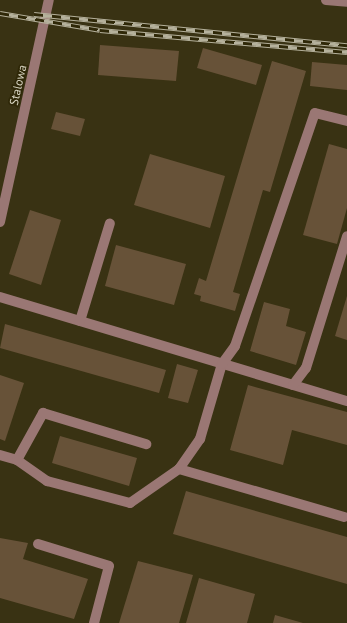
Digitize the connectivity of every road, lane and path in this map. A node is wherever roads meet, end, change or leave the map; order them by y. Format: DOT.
graph roads {
  1 [pos="49,0"];
  2 [pos="326,0"];
  3 [pos="347,2"];
  4 [pos="347,121"];
  5 [pos="1,217"];
  6 [pos="110,223"];
  7 [pos="347,236"];
  8 [pos="0,297"];
  9 [pos="80,321"];
  10 [pos="222,364"];
  11 [pos="293,385"];
  12 [pos="347,401"];
  13 [pos="146,444"];
  14 [pos="0,455"];
  15 [pos="17,460"];
  16 [pos="179,469"];
  17 [pos="344,517"];
  18 [pos="38,544"];
  19 [pos="94,623"];
  1 -- 5 [label="street, Stalowa"];
  2 -- 3 [label="street"];
  4 -- 10 [label="street"];
  6 -- 9 [label="street"];
  7 -- 11 [label="street"];
  8 -- 9 [label="street"];
  9 -- 10 [label="street"];
  10 -- 11 [label="street"];
  10 -- 16 [label="street"];
  11 -- 12 [label="street"];
  13 -- 15 [label="street"];
  14 -- 15 [label="street"];
  15 -- 16 [label="street"];
  16 -- 17 [label="street"];
  18 -- 19 [label="street"];
}
